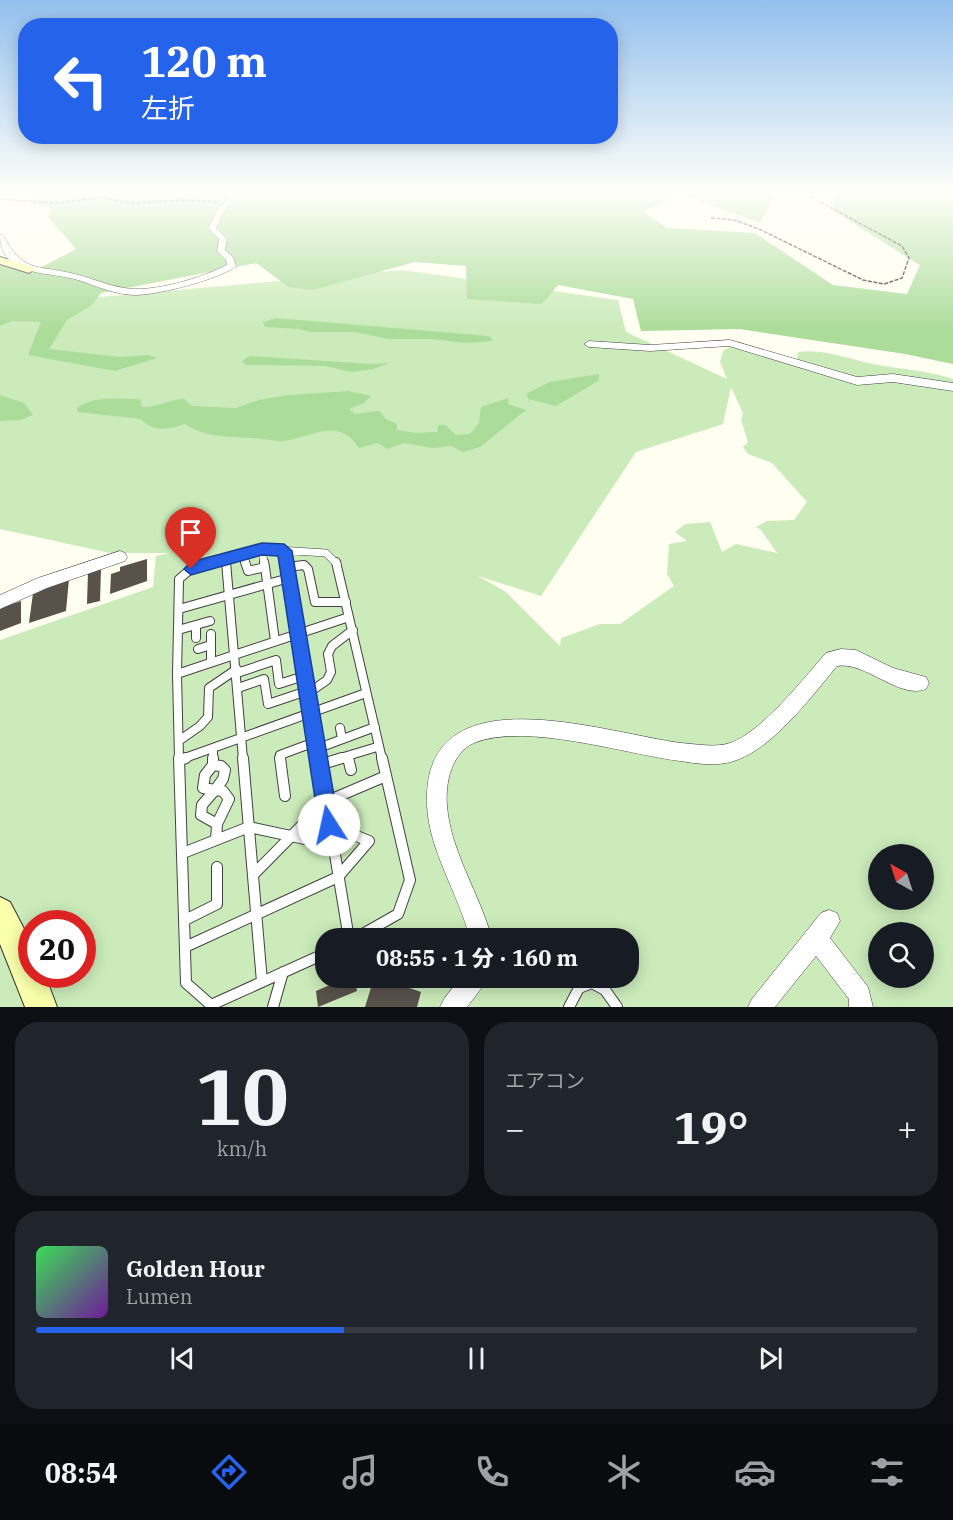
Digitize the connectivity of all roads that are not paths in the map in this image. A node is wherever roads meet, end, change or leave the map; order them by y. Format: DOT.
graph roads {
  1 [pos="0,238"];
  2 [pos="222,238"];
  3 [pos="0,260"];
  4 [pos="29,269"];
  5 [pos="589,344"];
  6 [pos="953,387"];
  7 [pos="262,549"];
  8 [pos="284,551"];
  9 [pos="243,554"];
  10 [pos="120,557"];
  11 [pos="226,560"];
  12 [pos="265,567"];
  13 [pos="287,567"];
  14 [pos="289,578"];
  15 [pos="267,585"];
  16 [pos="229,594"];
  17 [pos="0,602"];
  18 [pos="346,602"];
  19 [pos="179,609"];
  20 [pos="349,617"];
  21 [pos="210,621"];
  22 [pos="196,625"];
  23 [pos="178,630"];
  24 [pos="353,630"];
  25 [pos="211,634"];
  26 [pos="298,634"];
  27 [pos="196,638"];
  28 [pos="275,641"];
  29 [pos="211,645"];
  30 [pos="198,649"];
  31 [pos="235,654"];
  32 [pos="211,662"];
  33 [pos="237,671"];
  34 [pos="177,674"];
  35 [pos="304,676"];
  36 [pos="920,683"];
  37 [pos="238,688"];
  38 [pos="307,693"];
  39 [pos="366,693"];
  40 [pos="310,712"];
  41 [pos="375,727"];
  42 [pos="340,729"];
  43 [pos="242,738"];
  44 [pos="342,739"];
  45 [pos="180,740"];
  46 [pos="316,746"];
  47 [pos="377,747"];
  48 [pos="213,748"];
  49 [pos="348,756"];
  50 [pos="180,760"];
  51 [pos="213,765"];
  52 [pos="319,765"];
  53 [pos="351,770"];
  54 [pos="386,776"];
  55 [pos="215,790"];
  56 [pos="285,796"];
  57 [pos="325,802"];
  58 [pos="217,824"];
  59 [pos="329,825"];
  60 [pos="249,827"];
  61 [pos="291,836"];
  62 [pos="216,840"];
  63 [pos="333,845"];
  64 [pos="183,854"];
  65 [pos="217,867"];
  66 [pos="252,875"];
  67 [pos="338,877"];
  68 [pos="0,912"];
  69 [pos="256,914"];
  70 [pos="185,920"];
  71 [pos="347,928"];
  72 [pos="373,928"];
  73 [pos="478,928"];
  74 [pos="185,947"];
  75 [pos="315,958"];
  76 [pos="284,972"];
  77 [pos="262,982"];
  78 [pos="467,988"];
  79 [pos="40,1007"];
  80 [pos="273,1007"];
  81 [pos="452,1007"];
  82 [pos="569,1007"];
  83 [pos="616,1007"];
  84 [pos="760,1007"];
  85 [pos="861,1007"];
  1 -- 4 [label="street"];
  2 -- 4 [label="street"];
  3 -- 4 [label="street"];
  5 -- 6 [label="street"];
  7 -- 8 [label="lane"];
  7 -- 9 [label="lane"];
  7 -- 12 [label="lane"];
  8 -- 13 [label="lane"];
  8 -- 18 [label="lane"];
  9 -- 11 [label="lane"];
  9 -- 12 [label="lane"];
  10 -- 17 [label="street"];
  11 -- 16 [label="lane"];
  11 -- 19 [label="lane"];
  12 -- 15 [label="lane"];
  13 -- 14 [label="lane"];
  13 -- 18 [label="lane"];
  14 -- 15 [label="lane"];
  14 -- 26 [label="lane"];
  15 -- 16 [label="lane"];
  15 -- 28 [label="lane"];
  16 -- 19 [label="lane"];
  16 -- 31 [label="lane"];
  18 -- 20 [label="lane"];
  19 -- 23 [label="lane"];
  20 -- 24 [label="lane"];
  20 -- 26 [label="lane"];
  21 -- 22 [label="lane"];
  22 -- 23 [label="lane"];
  22 -- 27 [label="lane"];
  23 -- 34 [label="lane"];
  24 -- 38 [label="lane"];
  24 -- 39 [label="lane"];
  25 -- 29 [label="lane"];
  26 -- 28 [label="lane"];
  26 -- 35 [label="lane"];
  28 -- 31 [label="lane"];
  29 -- 30 [label="lane"];
  29 -- 32 [label="lane"];
  31 -- 32 [label="lane"];
  31 -- 33 [label="lane"];
  32 -- 34 [label="lane"];
  33 -- 35 [label="lane"];
  33 -- 37 [label="lane"];
  33 -- 45 [label="lane"];
  34 -- 45 [label="lane"];
  35 -- 38 [label="lane"];
  36 -- 73 [label="street"];
  37 -- 38 [label="lane"];
  37 -- 43 [label="lane"];
  38 -- 40 [label="lane"];
  39 -- 40 [label="lane"];
  39 -- 41 [label="lane"];
  40 -- 43 [label="lane"];
  40 -- 46 [label="lane"];
  41 -- 44 [label="lane"];
  41 -- 47 [label="lane"];
  42 -- 44 [label="lane"];
  43 -- 48 [label="lane"];
  43 -- 60 [label="lane"];
  44 -- 46 [label="lane"];
  45 -- 50 [label="lane"];
  46 -- 52 [label="lane"];
  46 -- 56 [label="lane"];
  47 -- 49 [label="lane"];
  47 -- 54 [label="lane"];
  48 -- 50 [label="lane"];
  48 -- 51 [label="lane"];
  49 -- 52 [label="lane"];
  49 -- 53 [label="lane"];
  50 -- 64 [label="lane"];
  51 -- 55 [label="lane"];
  51 -- 55 [label="lane"];
  52 -- 57 [label="lane"];
  54 -- 57 [label="lane"];
  54 -- 72 [label="lane"];
  55 -- 58 [label="lane"];
  55 -- 58 [label="lane"];
  57 -- 59 [label="lane"];
  57 -- 61 [label="lane"];
  58 -- 62 [label="lane"];
  59 -- 63 [label="lane"];
  59 -- 67 [label="lane"];
  60 -- 61 [label="lane"];
  60 -- 62 [label="lane"];
  60 -- 66 [label="lane"];
  61 -- 63 [label="lane"];
  61 -- 66 [label="lane"];
  62 -- 64 [label="lane"];
  63 -- 67 [label="lane"];
  64 -- 70 [label="lane"];
  65 -- 70 [label="lane"];
  66 -- 69 [label="lane"];
  67 -- 69 [label="lane"];
  67 -- 71 [label="lane"];
  68 -- 79 [label="street"];
  69 -- 74 [label="lane"];
  69 -- 77 [label="lane"];
  70 -- 74 [label="lane"];
  74 -- 77 [label="lane"];
  75 -- 76 [label="lane"];
  76 -- 77 [label="lane"];
  76 -- 80 [label="lane"];
  78 -- 81 [label="street"];
  82 -- 83 [label="lane"];
  84 -- 85 [label="street"];
}
